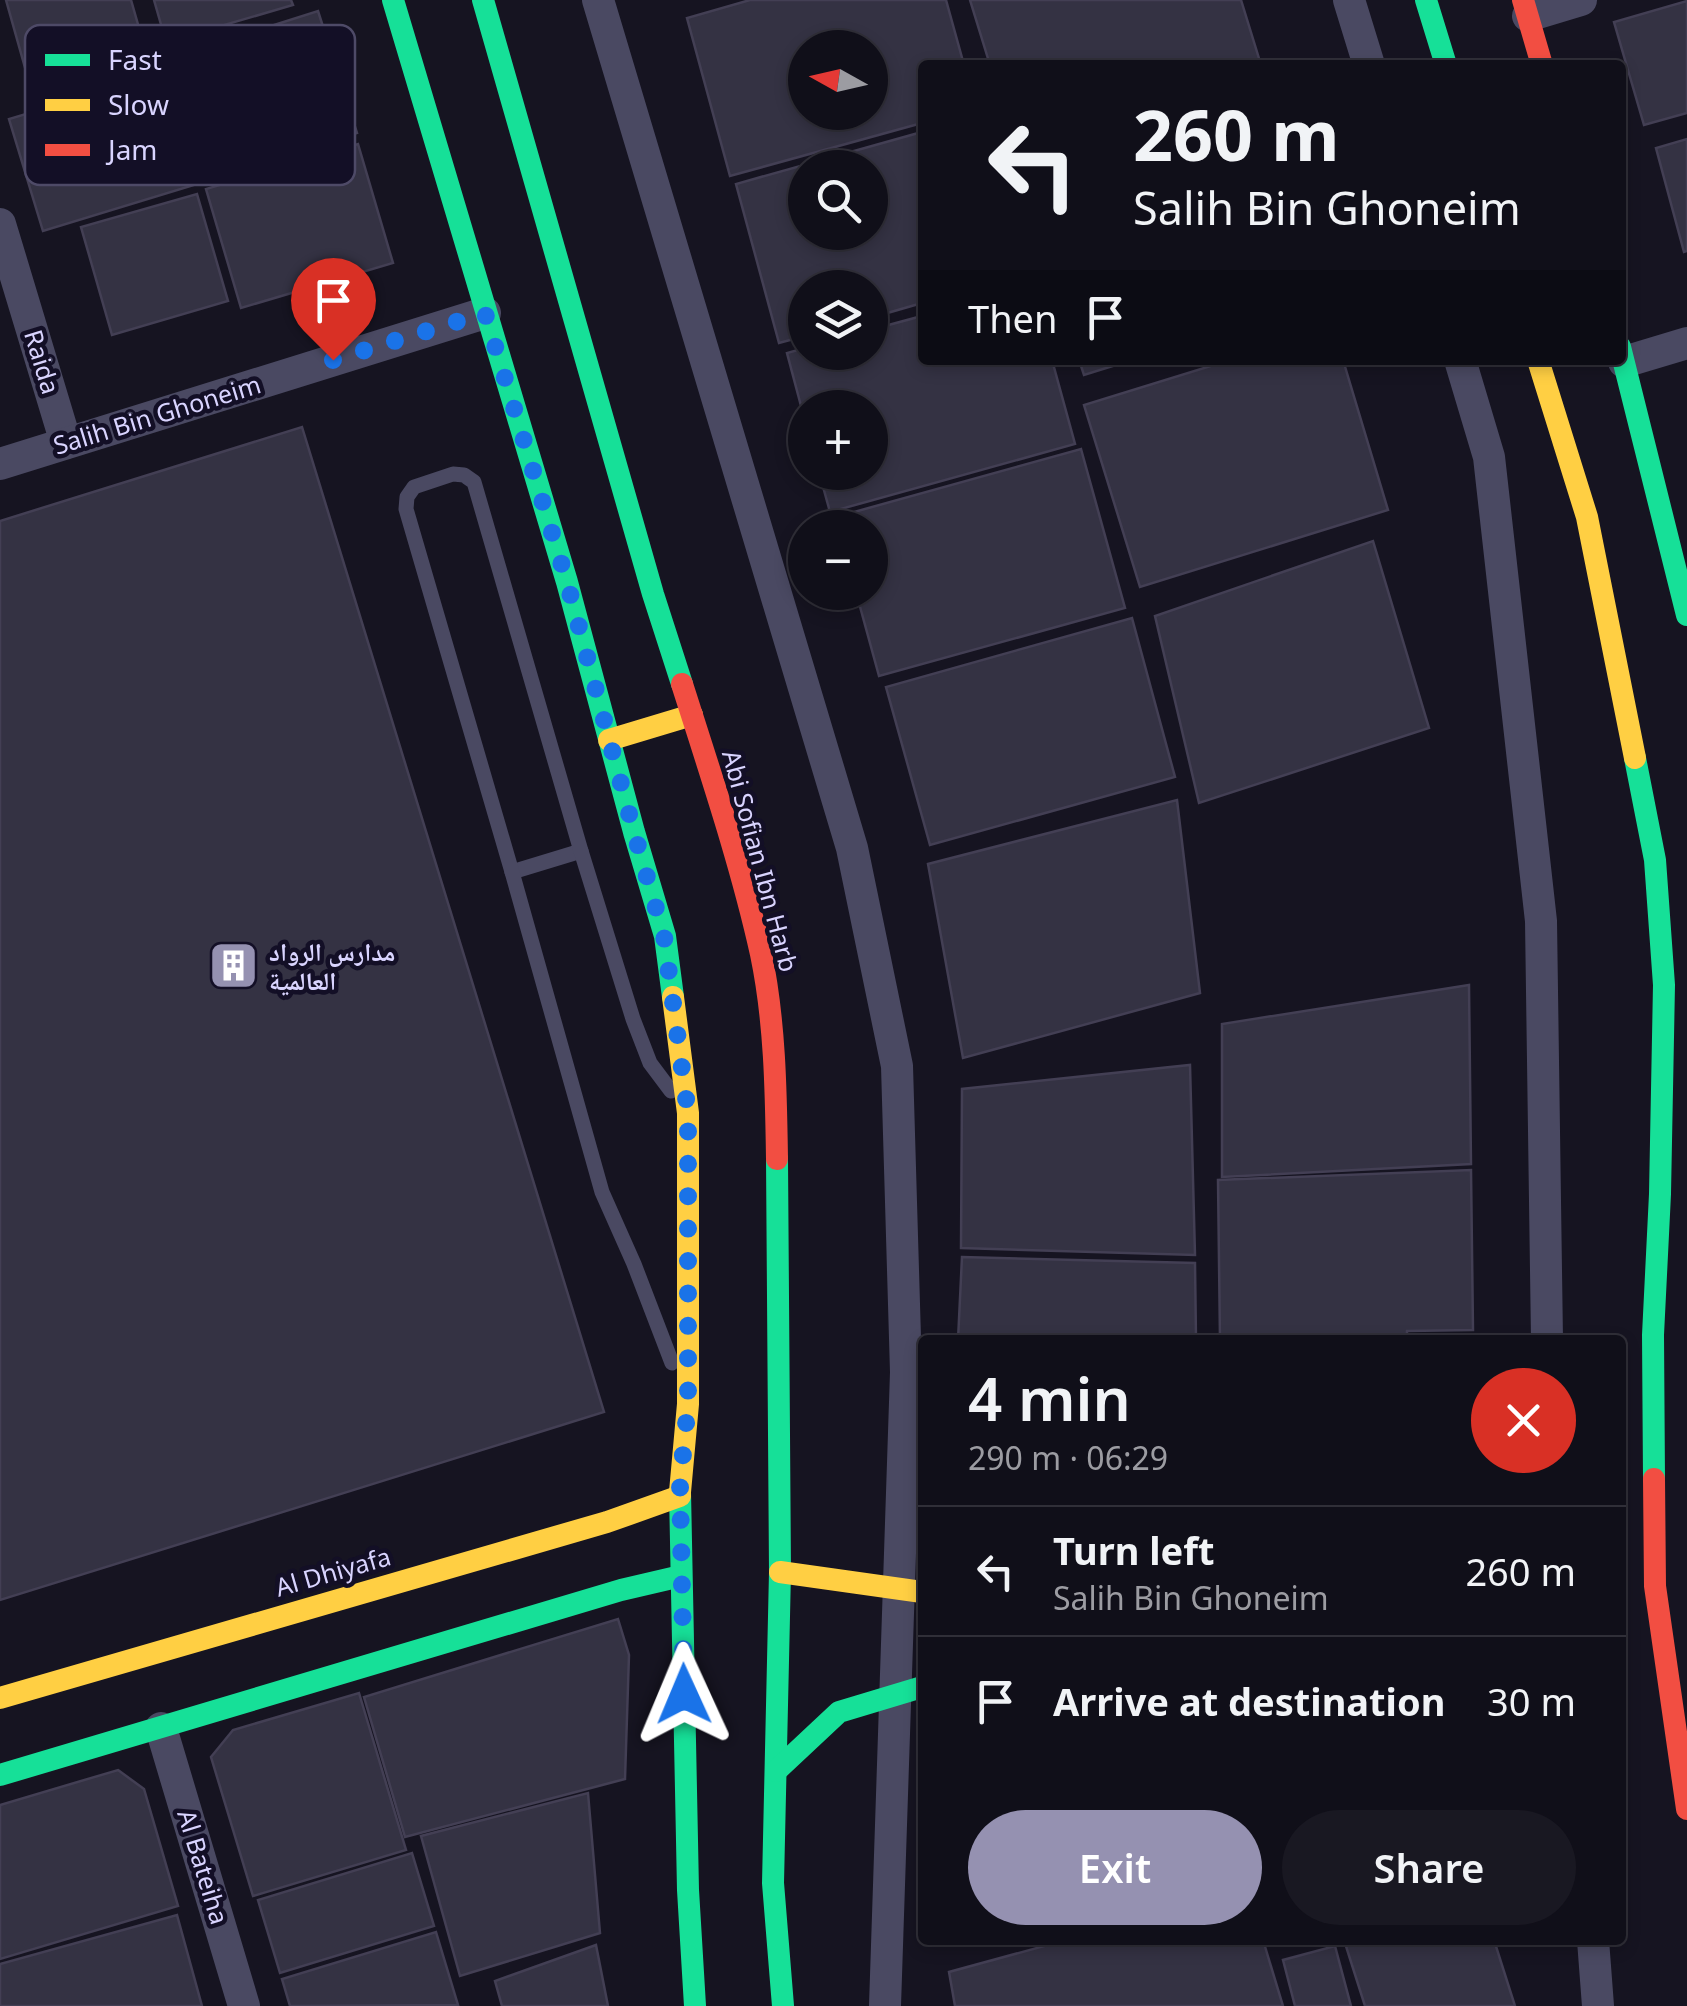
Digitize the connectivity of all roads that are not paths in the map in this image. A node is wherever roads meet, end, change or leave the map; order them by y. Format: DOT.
graph roads {
  1 [pos="393,0"];
  2 [pos="483,0"];
  3 [pos="598,0"];
  4 [pos="1349,0"];
  5 [pos="1426,0"];
  6 [pos="1581,0"];
  7 [pos="1526,8"];
  8 [pos="1367,60"];
  9 [pos="1444,60"];
  10 [pos="1541,60"];
  11 [pos="0,224"];
  12 [pos="485,313"];
  13 [pos="1687,343"];
  14 [pos="1626,353"];
  15 [pos="1461,365"];
  16 [pos="1540,365"];
  17 [pos="1625,365"];
  18 [pos="66,444"];
  19 [pos="0,464"];
  20 [pos="1687,615"];
  21 [pos="692,715"];
  22 [pos="609,740"];
  23 [pos="581,851"];
  24 [pos="512,872"];
  25 [pos="1675,1004"];
  26 [pos="688,1113"];
  27 [pos="1547,1335"];
  28 [pos="1653,1335"];
  29 [pos="1631,1363"];
  30 [pos="688,1404"];
  31 [pos="680,1496"];
  32 [pos="608,1522"];
  33 [pos="648,1530"];
  34 [pos="1632,1540"];
  35 [pos="655,1563"];
  36 [pos="780,1572"];
  37 [pos="681,1576"];
  38 [pos="1655,1586"];
  39 [pos="621,1590"];
  40 [pos="911,1590"];
  41 [pos="909,1691"];
  42 [pos="0,1698"];
  43 [pos="162,1728"];
  44 [pos="776,1771"];
  45 [pos="0,1775"];
  46 [pos="1687,1809"];
  47 [pos="1592,1945"];
  48 [pos="244,2006"];
  49 [pos="695,2006"];
  50 [pos="783,2006"];
  51 [pos="885,2006"];
  52 [pos="1598,2006"];
  1 -- 12 [label="street"];
  2 -- 21 [label="street, Abi Sofian Ibn Harb"];
  3 -- 40 [label="street"];
  4 -- 8 [label="street"];
  5 -- 9 [label="street"];
  6 -- 7 [label="street"];
  7 -- 10 [label="street"];
  11 -- 18 [label="street, Raida"];
  12 -- 18 [label="street, Salih Bin Ghoneim"];
  12 -- 22 [label="street"];
  13 -- 14 [label="street"];
  15 -- 27 [label="street"];
  16 -- 25 [label="street"];
  17 -- 20 [label="street"];
  18 -- 19 [label="street, Salih Bin Ghoneim"];
  21 -- 22 [label="street"];
  21 -- 36 [label="street, Abi Sofian Ibn Harb"];
  22 -- 26 [label="street"];
  23 -- 24 [label="lane"];
  23 -- 24 [label="lane"];
  23 -- 26 [label="lane"];
  24 -- 30 [label="lane"];
  25 -- 28 [label="street"];
  26 -- 30 [label="street"];
  28 -- 29 [label="street"];
  28 -- 38 [label="street"];
  30 -- 31 [label="street"];
  31 -- 32 [label="street, Al Dhiyafa"];
  31 -- 37 [label="street"];
  32 -- 33 [label="street"];
  32 -- 42 [label="street, Al Dhiyafa"];
  34 -- 38 [label="street"];
  35 -- 39 [label="street"];
  36 -- 40 [label="street"];
  36 -- 44 [label="street, Abi Sofian Ibn Harb"];
  37 -- 39 [label="street"];
  37 -- 49 [label="street"];
  38 -- 46 [label="street"];
  39 -- 43 [label="street"];
  40 -- 41 [label="street"];
  41 -- 44 [label="street"];
  41 -- 51 [label="street"];
  43 -- 45 [label="street"];
  43 -- 48 [label="street, Al Bateiha"];
  44 -- 50 [label="street, Abi Sofian Ibn Harb"];
  47 -- 52 [label="street"];
}
